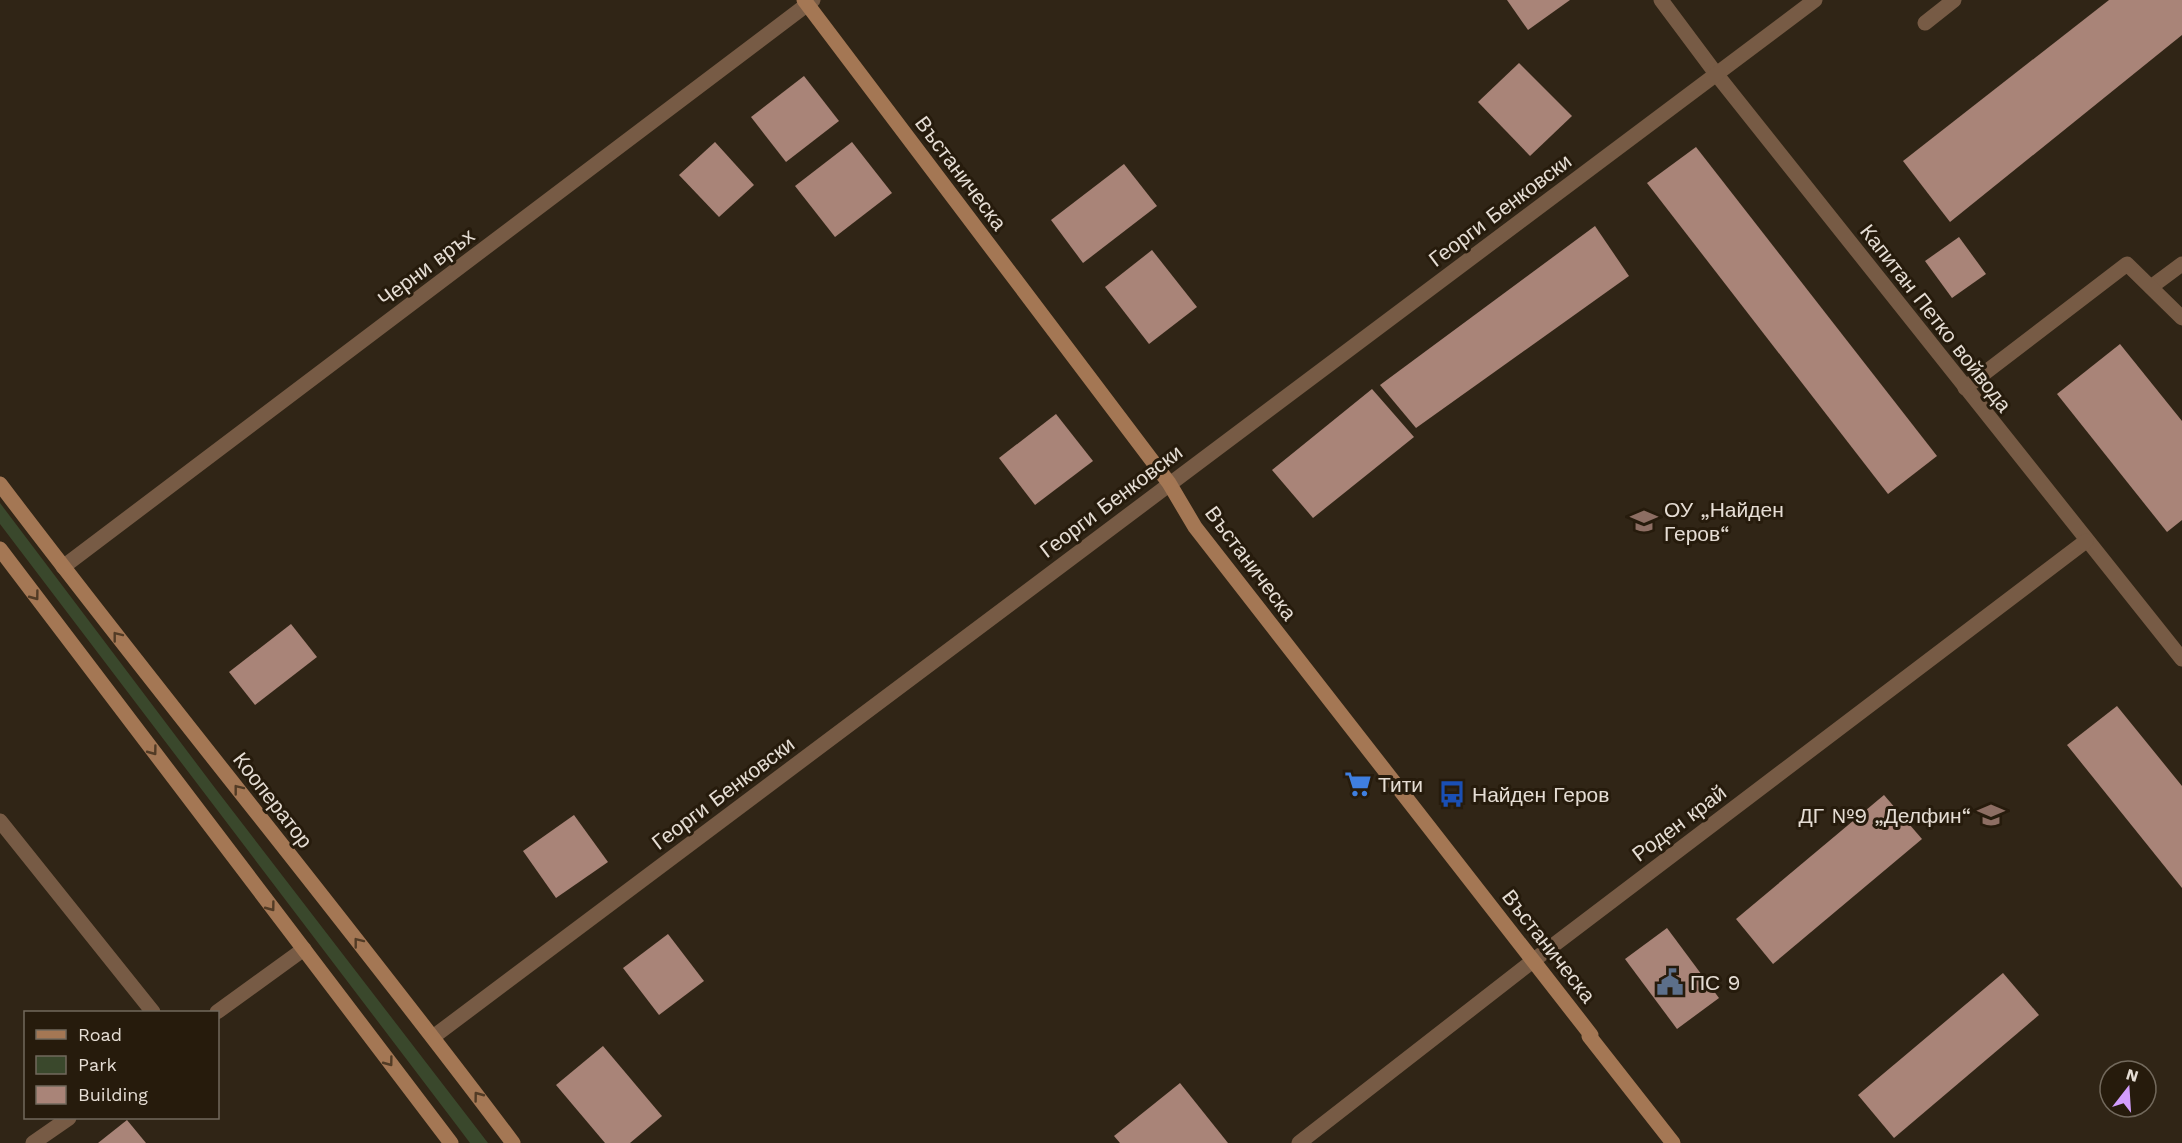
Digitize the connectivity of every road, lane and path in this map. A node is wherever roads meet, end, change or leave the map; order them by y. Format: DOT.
graph roads {
  1 [pos="1661,0"];
  2 [pos="1815,0"];
  3 [pos="1954,0"];
  4 [pos="808,1"];
  5 [pos="1925,23"];
  6 [pos="1717,75"];
  7 [pos="2182,264"];
  8 [pos="2151,287"];
  9 [pos="2182,318"];
  10 [pos="1965,388"];
  11 [pos="1169,483"];
  12 [pos="0,484"];
  13 [pos="2086,541"];
  14 [pos="0,549"];
  15 [pos="63,567"];
  16 [pos="2182,657"];
  17 [pos="0,821"];
  18 [pos="304,949"];
  19 [pos="1534,960"];
  20 [pos="152,1011"];
  21 [pos="218,1011"];
  22 [pos="433,1037"];
  23 [pos="68,1119"];
  24 [pos="33,1143"];
  25 [pos="451,1143"];
  26 [pos="513,1143"];
  27 [pos="1299,1143"];
  28 [pos="1672,1143"];
  1 -- 6 [label="street, Капитан Петко войвода"];
  2 -- 6 [label="street, Георги Бенковски"];
  3 -- 5 [label="street"];
  4 -- 11 [label="street, Въстаническа"];
  4 -- 15 [label="street, Черни връх"];
  6 -- 10 [label="street, Капитан Петко войвода"];
  6 -- 11 [label="street, Георги Бенковски"];
  7 -- 8 [label="street"];
  8 -- 9 [label="street"];
  8 -- 10 [label="street"];
  10 -- 13 [label="street, Капитан Петко войвода"];
  11 -- 19 [label="street, Въстаническа"];
  11 -- 22 [label="street, Георги Бенковски"];
  12 -- 15 [label="street, Кооператор"];
  13 -- 16 [label="street, Капитан Петко войвода"];
  13 -- 19 [label="street, Роден край"];
  14 -- 18 [label="street, one-way"];
  22 -- 15 [label="street, Кооператор, one-way"];
  17 -- 20 [label="street"];
  18 -- 21 [label="street"];
  18 -- 25 [label="street, one-way"];
  19 -- 27 [label="street, Роден край"];
  19 -- 28 [label="street, Въстаническа"];
  26 -- 22 [label="street, Кооператор, one-way"];
  23 -- 24 [label="street"];
}
